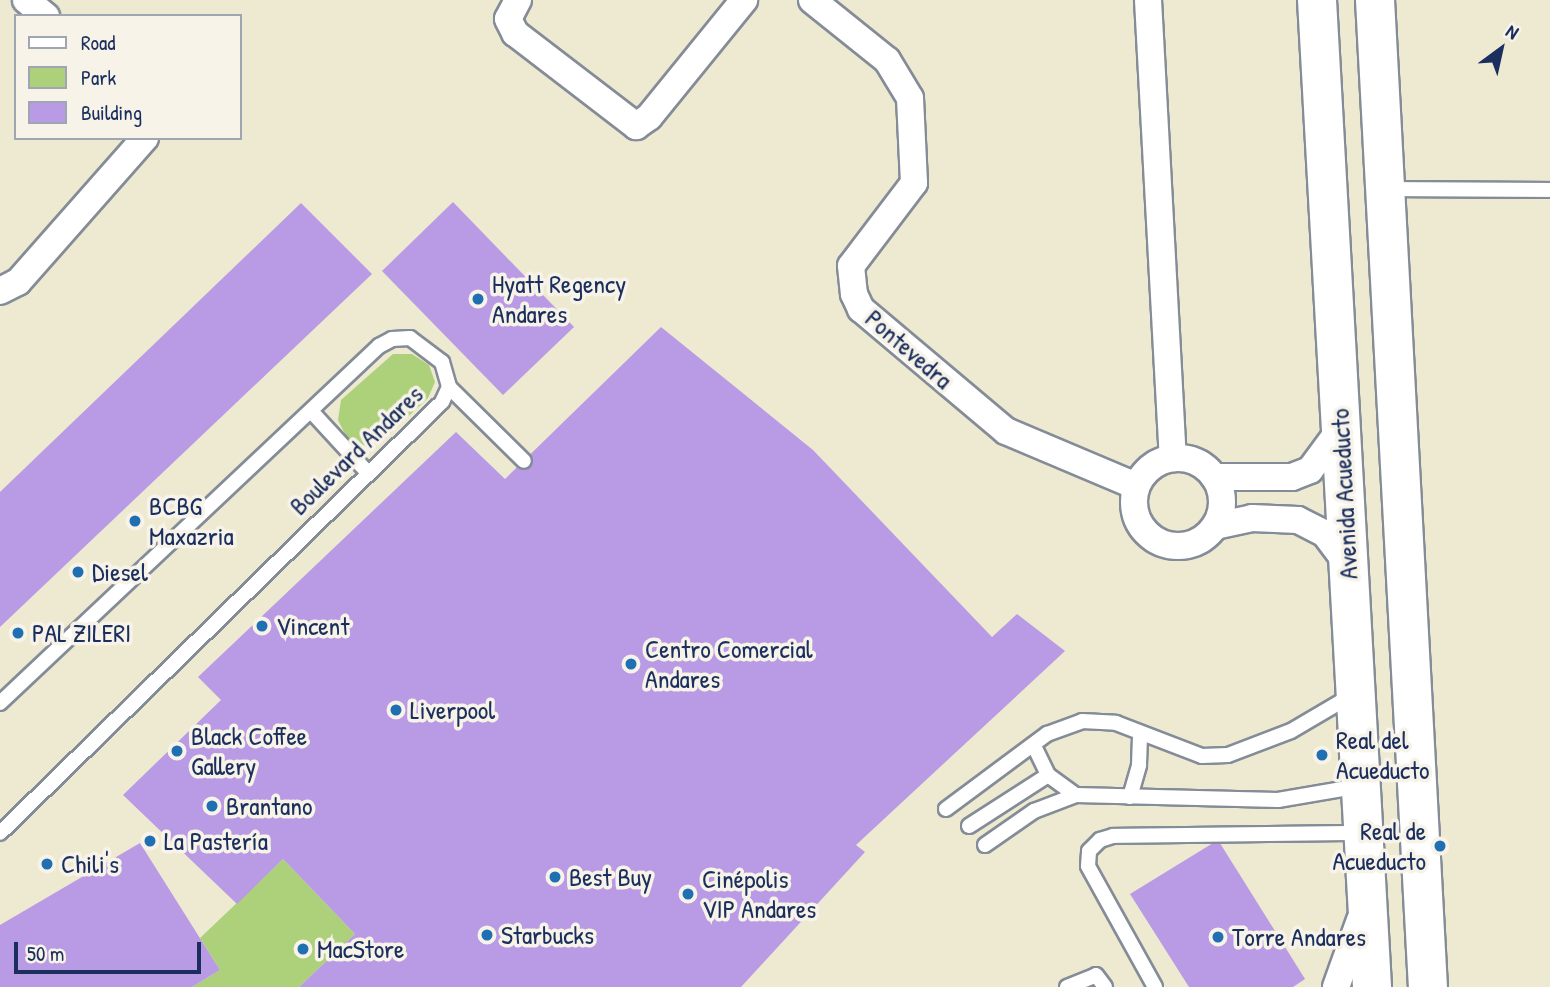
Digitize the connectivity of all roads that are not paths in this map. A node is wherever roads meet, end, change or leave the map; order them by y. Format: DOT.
graph roads {
  1 [pos="26,0"];
  2 [pos="518,0"];
  3 [pos="744,0"];
  4 [pos="812,0"];
  5 [pos="1148,0"];
  6 [pos="1317,0"];
  7 [pos="1375,0"];
  8 [pos="44,14"];
  9 [pos="143,140"];
  10 [pos="1385,189"];
  11 [pos="1550,190"];
  12 [pos="0,291"];
  13 [pos="449,387"];
  14 [pos="311,411"];
  15 [pos="1341,428"];
  16 [pos="1173,458"];
  17 [pos="524,461"];
  18 [pos="367,472"];
  19 [pos="1214,477"];
  20 [pos="1136,486"];
  21 [pos="1215,526"];
  22 [pos="1348,564"];
  23 [pos="1353,695"];
  24 [pos="0,703"];
  25 [pos="1140,734"];
  26 [pos="1034,746"];
  27 [pos="1048,775"];
  28 [pos="1360,786"];
  29 [pos="1076,795"];
  30 [pos="1130,797"];
  31 [pos="946,808"];
  32 [pos="969,826"];
  33 [pos="0,833"];
  34 [pos="1364,833"];
  35 [pos="985,845"];
  36 [pos="1367,895"];
  37 [pos="1067,987"];
  38 [pos="1105,987"];
  39 [pos="1155,987"];
  40 [pos="1336,987"];
  41 [pos="1372,987"];
  42 [pos="1428,987"];
  1 -- 8 [label="street"];
  2 -- 3 [label="street"];
  4 -- 20 [label="street, Pontevedra"];
  5 -- 16 [label="street"];
  6 -- 15 [label="main road, Avenida Acueducto"];
  7 -- 10 [label="main road"];
  9 -- 12 [label="street"];
  10 -- 11 [label="lane"];
  10 -- 42 [label="main road"];
  13 -- 14 [label="lane, Boulevard Andares"];
  13 -- 17 [label="lane"];
  13 -- 18 [label="lane, Boulevard Andares"];
  14 -- 18 [label="lane"];
  14 -- 24 [label="lane, Boulevard Andares"];
  15 -- 19 [label="street"];
  15 -- 22 [label="main road, Avenida Acueducto"];
  16 -- 19 [label="street"];
  16 -- 20 [label="street"];
  18 -- 33 [label="lane, Boulevard Andares"];
  19 -- 21 [label="street"];
  20 -- 21 [label="street"];
  21 -- 22 [label="street"];
  22 -- 23 [label="main road, Avenida Acueducto"];
  23 -- 25 [label="lane"];
  23 -- 28 [label="main road, Avenida Acueducto"];
  25 -- 26 [label="lane"];
  25 -- 30 [label="lane"];
  26 -- 27 [label="lane"];
  26 -- 31 [label="lane"];
  27 -- 29 [label="lane"];
  27 -- 32 [label="lane"];
  28 -- 30 [label="lane"];
  28 -- 34 [label="main road, Avenida Acueducto"];
  29 -- 30 [label="lane"];
  29 -- 35 [label="lane"];
  34 -- 36 [label="main road, Avenida Acueducto"];
  34 -- 39 [label="lane"];
  36 -- 40 [label="street"];
  36 -- 41 [label="main road, Avenida Acueducto"];
  37 -- 38 [label="lane"];
}
